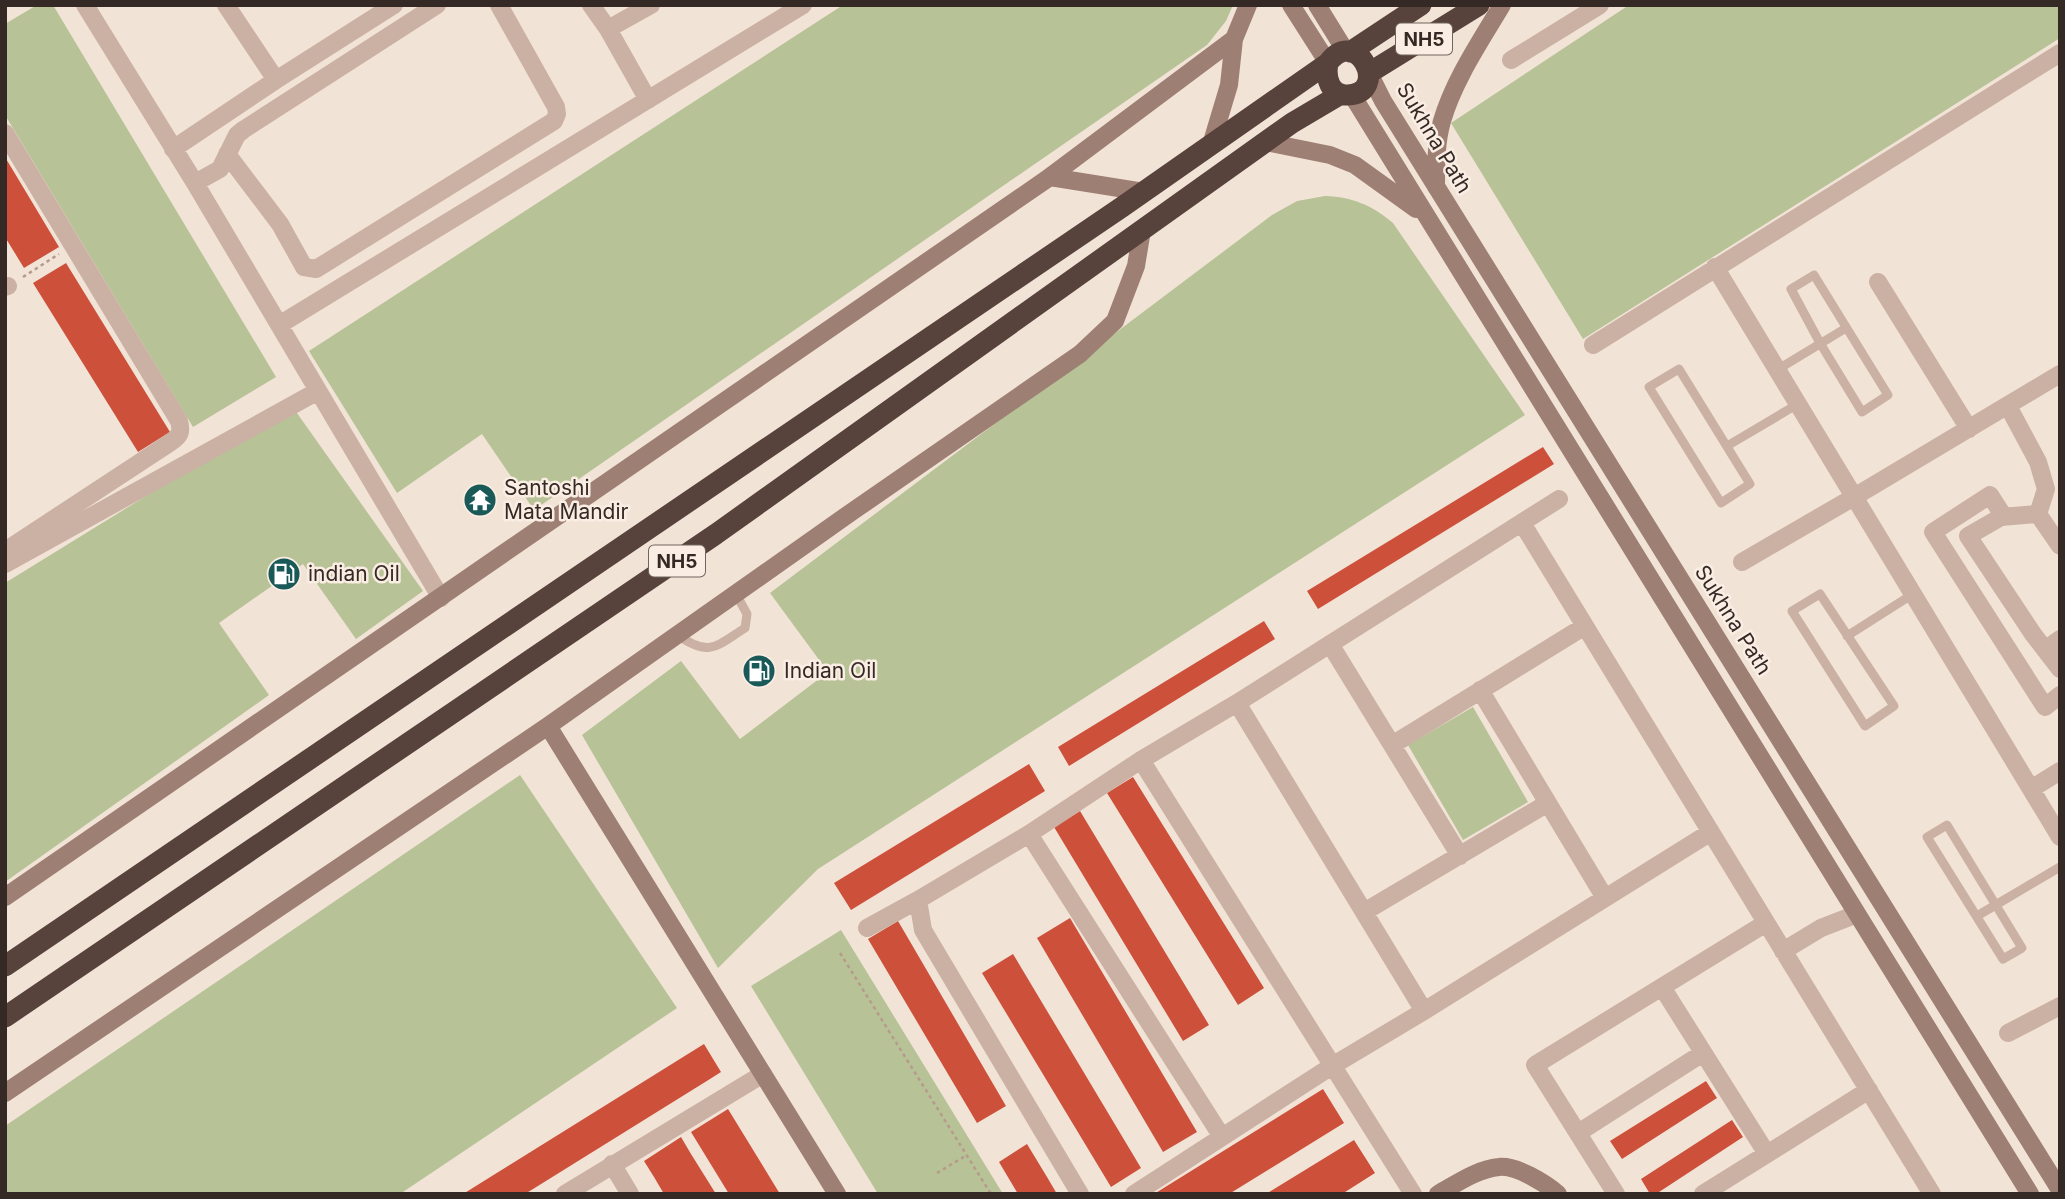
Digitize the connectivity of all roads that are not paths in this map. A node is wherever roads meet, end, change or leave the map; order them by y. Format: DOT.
graph roads {
  1 [pos="85,5"];
  2 [pos="226,5"];
  3 [pos="394,5"];
  4 [pos="437,5"];
  5 [pos="499,5"];
  6 [pos="591,5"];
  7 [pos="651,5"];
  8 [pos="803,5"];
  9 [pos="1248,5"];
  10 [pos="1291,5"];
  11 [pos="1317,5"];
  12 [pos="1421,5"];
  13 [pos="1479,5"];
  14 [pos="1502,5"];
  15 [pos="1600,5"];
  16 [pos="608,29"];
  17 [pos="1234,39"];
  18 [pos="2060,53"];
  19 [pos="1341,56"];
  20 [pos="1511,60"];
  21 [pos="1369,73"];
  22 [pos="276,80"];
  23 [pos="1346,94"];
  24 [pos="649,100"];
  25 [pos="5,133"];
  26 [pos="1266,142"];
  27 [pos="1211,145"];
  28 [pos="173,149"];
  29 [pos="227,154"];
  30 [pos="1050,177"];
  31 [pos="195,183"];
  32 [pos="1436,187"];
  33 [pos="1144,192"];
  34 [pos="1427,218"];
  35 [pos="1142,230"];
  36 [pos="1715,267"];
  37 [pos="1878,282"];
  38 [pos="279,325"];
  39 [pos="1846,328"];
  40 [pos="1820,343"];
  41 [pos="1593,345"];
  42 [pos="1777,370"];
  43 [pos="2060,374"];
  44 [pos="318,391"];
  45 [pos="1798,404"];
  46 [pos="2008,406"];
  47 [pos="1969,429"];
  48 [pos="1727,446"];
  49 [pos="1854,497"];
  50 [pos="1559,499"];
  51 [pos="2038,514"];
  52 [pos="2004,517"];
  53 [pos="1522,523"];
  54 [pos="2060,546"];
  55 [pos="5,551"];
  56 [pos="1742,562"];
  57 [pos="5,564"];
  58 [pos="736,594"];
  59 [pos="1913,594"];
  60 [pos="441,598"];
  61 [pos="1585,626"];
  62 [pos="677,635"];
  63 [pos="1847,636"];
  64 [pos="2060,639"];
  65 [pos="1330,644"];
  66 [pos="2045,650"];
  67 [pos="2060,669"];
  68 [pos="1480,690"];
  69 [pos="2060,695"];
  70 [pos="1237,703"];
  71 [pos="548,726"];
  72 [pos="1392,745"];
  73 [pos="1141,760"];
  74 [pos="2060,771"];
  75 [pos="2031,789"];
  76 [pos="1548,803"];
  77 [pos="1711,832"];
  78 [pos="1029,834"];
  79 [pos="2060,837"];
  80 [pos="1460,856"];
  81 [pos="2060,867"];
  82 [pos="5,897"];
  83 [pos="1605,898"];
  84 [pos="918,900"];
  85 [pos="1995,905"];
  86 [pos="1364,912"];
  87 [pos="1857,914"];
  88 [pos="1977,916"];
  89 [pos="1766,923"];
  90 [pos="867,928"];
  91 [pos="1783,951"];
  92 [pos="5,966"];
  93 [pos="1662,987"];
  94 [pos="2060,1006"];
  95 [pos="1424,1011"];
  96 [pos="5,1017"];
  97 [pos="2008,1033"];
  98 [pos="1703,1053"];
  99 [pos="1332,1066"];
  100 [pos="763,1074"];
  101 [pos="13,1083"];
  102 [pos="1869,1090"];
  103 [pos="5,1093"];
  104 [pos="1578,1133"];
  105 [pos="1222,1137"];
  106 [pos="1767,1154"];
  107 [pos="612,1164"];
  108 [pos="2060,1190"];
  109 [pos="565,1194"];
  110 [pos="630,1194"];
  111 [pos="837,1194"];
  112 [pos="1080,1194"];
  113 [pos="1134,1194"];
  114 [pos="1412,1194"];
  115 [pos="1438,1194"];
  116 [pos="1558,1194"];
  117 [pos="1616,1194"];
  118 [pos="1703,1194"];
  119 [pos="1932,1194"];
  120 [pos="2031,1194"];
  1 -- 28 [label="street"];
  2 -- 22 [label="street"];
  3 -- 22 [label="street"];
  4 -- 29 [label="street"];
  5 -- 29 [label="street"];
  6 -- 16 [label="street"];
  7 -- 16 [label="street"];
  8 -- 24 [label="street"];
  9 -- 17 [label="street"];
  10 -- 19 [label="street"];
  11 -- 19 [label="street"];
  12 -- 19 [label="highway, NH5"];
  13 -- 21 [label="highway, NH5"];
  14 -- 32 [label="street"];
  15 -- 20 [label="street"];
  16 -- 24 [label="street"];
  17 -- 27 [label="street"];
  17 -- 30 [label="street"];
  18 -- 36 [label="street"];
  19 -- 21 [label="highway, NH5"];
  19 -- 23 [label="highway"];
  19 -- 27 [label="highway, NH5"];
  21 -- 23 [label="highway, NH5"];
  21 -- 32 [label="street, Sukhna Path"];
  22 -- 28 [label="street"];
  23 -- 26 [label="highway, NH5"];
  23 -- 34 [label="street"];
  24 -- 38 [label="street"];
  25 -- 55 [label="street"];
  26 -- 34 [label="street"];
  26 -- 35 [label="highway, NH5"];
  27 -- 33 [label="highway, NH5"];
  28 -- 31 [label="street"];
  29 -- 31 [label="street"];
  30 -- 33 [label="street"];
  30 -- 60 [label="street"];
  31 -- 38 [label="street"];
  32 -- 108 [label="street, Sukhna Path"];
  33 -- 92 [label="highway, NH5"];
  34 -- 87 [label="street"];
  35 -- 58 [label="street"];
  35 -- 96 [label="highway, NH5"];
  36 -- 41 [label="street"];
  36 -- 42 [label="street"];
  37 -- 47 [label="street"];
  38 -- 44 [label="street"];
  39 -- 40 [label="lane"];
  39 -- 40 [label="lane"];
  39 -- 40 [label="lane"];
  40 -- 42 [label="lane"];
  42 -- 45 [label="street"];
  43 -- 46 [label="street"];
  44 -- 57 [label="street"];
  44 -- 60 [label="street"];
  45 -- 48 [label="lane"];
  45 -- 49 [label="street"];
  46 -- 47 [label="street"];
  46 -- 51 [label="street"];
  47 -- 49 [label="street"];
  48 -- 48 [label="lane"];
  49 -- 56 [label="street"];
  49 -- 59 [label="street"];
  50 -- 53 [label="street"];
  51 -- 52 [label="street"];
  51 -- 54 [label="street"];
  52 -- 66 [label="street"];
  52 -- 69 [label="street"];
  53 -- 61 [label="street"];
  53 -- 65 [label="street"];
  58 -- 62 [label="street"];
  58 -- 62 [label="lane"];
  59 -- 63 [label="lane"];
  59 -- 75 [label="street"];
  60 -- 82 [label="street"];
  61 -- 68 [label="street"];
  61 -- 77 [label="street"];
  62 -- 71 [label="street"];
  63 -- 63 [label="lane"];
  64 -- 66 [label="street"];
  65 -- 70 [label="street"];
  65 -- 72 [label="street"];
  66 -- 67 [label="street"];
  68 -- 72 [label="street"];
  68 -- 76 [label="street"];
  70 -- 73 [label="street"];
  70 -- 86 [label="street"];
  71 -- 100 [label="street"];
  71 -- 101 [label="street"];
  72 -- 80 [label="street"];
  73 -- 78 [label="street"];
  73 -- 99 [label="street"];
  74 -- 75 [label="street"];
  75 -- 79 [label="street"];
  76 -- 80 [label="street"];
  76 -- 83 [label="street"];
  77 -- 83 [label="street"];
  77 -- 89 [label="street"];
  78 -- 84 [label="street"];
  78 -- 105 [label="street"];
  80 -- 86 [label="street"];
  81 -- 85 [label="lane"];
  83 -- 95 [label="street"];
  84 -- 90 [label="street"];
  84 -- 112 [label="street"];
  85 -- 88 [label="lane"];
  85 -- 88 [label="lane"];
  85 -- 88 [label="lane"];
  86 -- 95 [label="street"];
  87 -- 91 [label="street"];
  87 -- 120 [label="street"];
  89 -- 91 [label="street"];
  89 -- 93 [label="street"];
  91 -- 102 [label="street"];
  93 -- 98 [label="street"];
  93 -- 104 [label="street"];
  94 -- 97 [label="street"];
  95 -- 99 [label="street"];
  98 -- 104 [label="street"];
  98 -- 106 [label="street"];
  99 -- 105 [label="street"];
  99 -- 114 [label="street"];
  100 -- 107 [label="street"];
  100 -- 111 [label="street"];
  101 -- 103 [label="street"];
  102 -- 106 [label="street"];
  102 -- 119 [label="street"];
  104 -- 117 [label="street"];
  105 -- 113 [label="street"];
  106 -- 118 [label="street"];
  107 -- 109 [label="street"];
  107 -- 110 [label="street"];
  115 -- 116 [label="street"];
}
